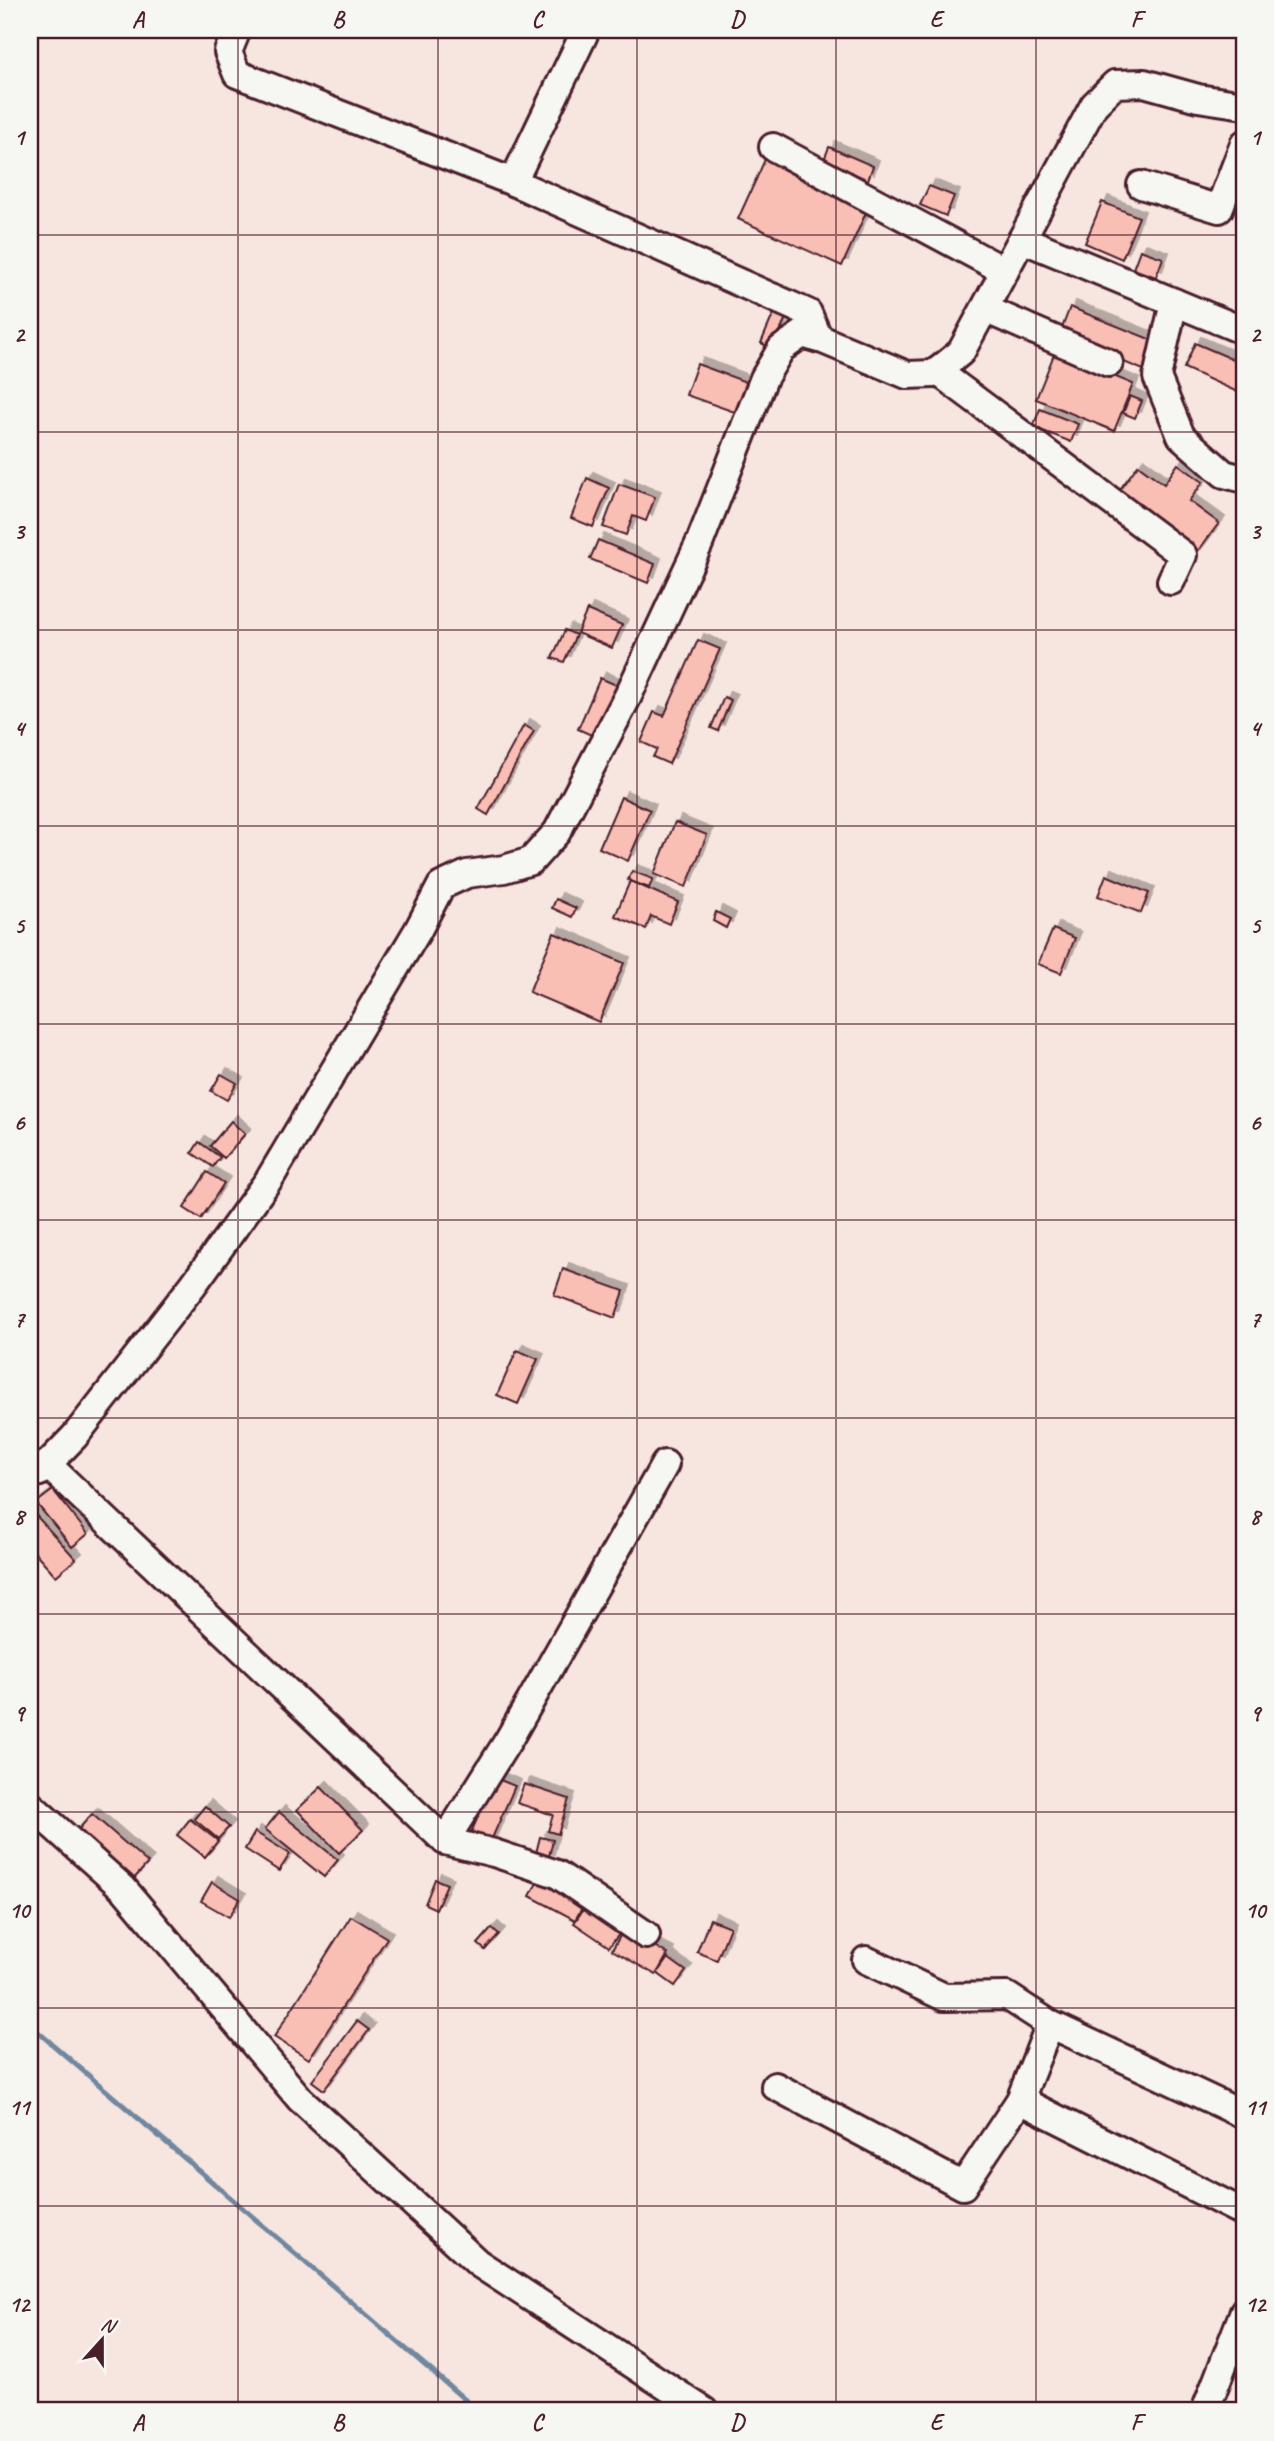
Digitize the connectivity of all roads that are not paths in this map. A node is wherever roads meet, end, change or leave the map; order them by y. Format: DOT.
graph roads {
  1 [pos="237,30"];
  2 [pos="586,30"];
  3 [pos="1244,105"];
  4 [pos="1244,144"];
  5 [pos="773,147"];
  6 [pos="513,182"];
  7 [pos="1141,185"];
  8 [pos="1022,239"];
  9 [pos="1005,271"];
  10 [pos="1174,302"];
  11 [pos="985,309"];
  12 [pos="1244,331"];
  13 [pos="819,339"];
  14 [pos="1109,363"];
  15 [pos="937,371"];
  16 [pos="1244,479"];
  17 [pos="1171,581"];
  18 [pos="665,1464"];
  19 [pos="39,1469"];
  20 [pos="30,1805"];
  21 [pos="445,1841"];
  22 [pos="646,1935"];
  23 [pos="866,1960"];
  24 [pos="1050,2024"];
  25 [pos="775,2086"];
  26 [pos="1020,2100"];
  27 [pos="1244,2115"];
  28 [pos="1244,2213"];
  29 [pos="1244,2311"];
  30 [pos="704,2411"];
  31 [pos="1205,2411"];
  1 -- 6 [label="street"];
  2 -- 6 [label="street"];
  3 -- 8 [label="street"];
  4 -- 7 [label="street"];
  5 -- 9 [label="street"];
  6 -- 13 [label="street"];
  8 -- 9 [label="street"];
  8 -- 10 [label="street"];
  9 -- 11 [label="street"];
  10 -- 12 [label="street"];
  10 -- 16 [label="street"];
  11 -- 14 [label="street"];
  11 -- 15 [label="street"];
  13 -- 15 [label="street"];
  13 -- 19 [label="street"];
  15 -- 17 [label="street"];
  18 -- 21 [label="street"];
  19 -- 21 [label="street"];
  20 -- 30 [label="street"];
  21 -- 22 [label="street"];
  23 -- 24 [label="street"];
  24 -- 26 [label="street"];
  24 -- 27 [label="street"];
  25 -- 26 [label="street"];
  26 -- 28 [label="street"];
  29 -- 31 [label="street"];
}
